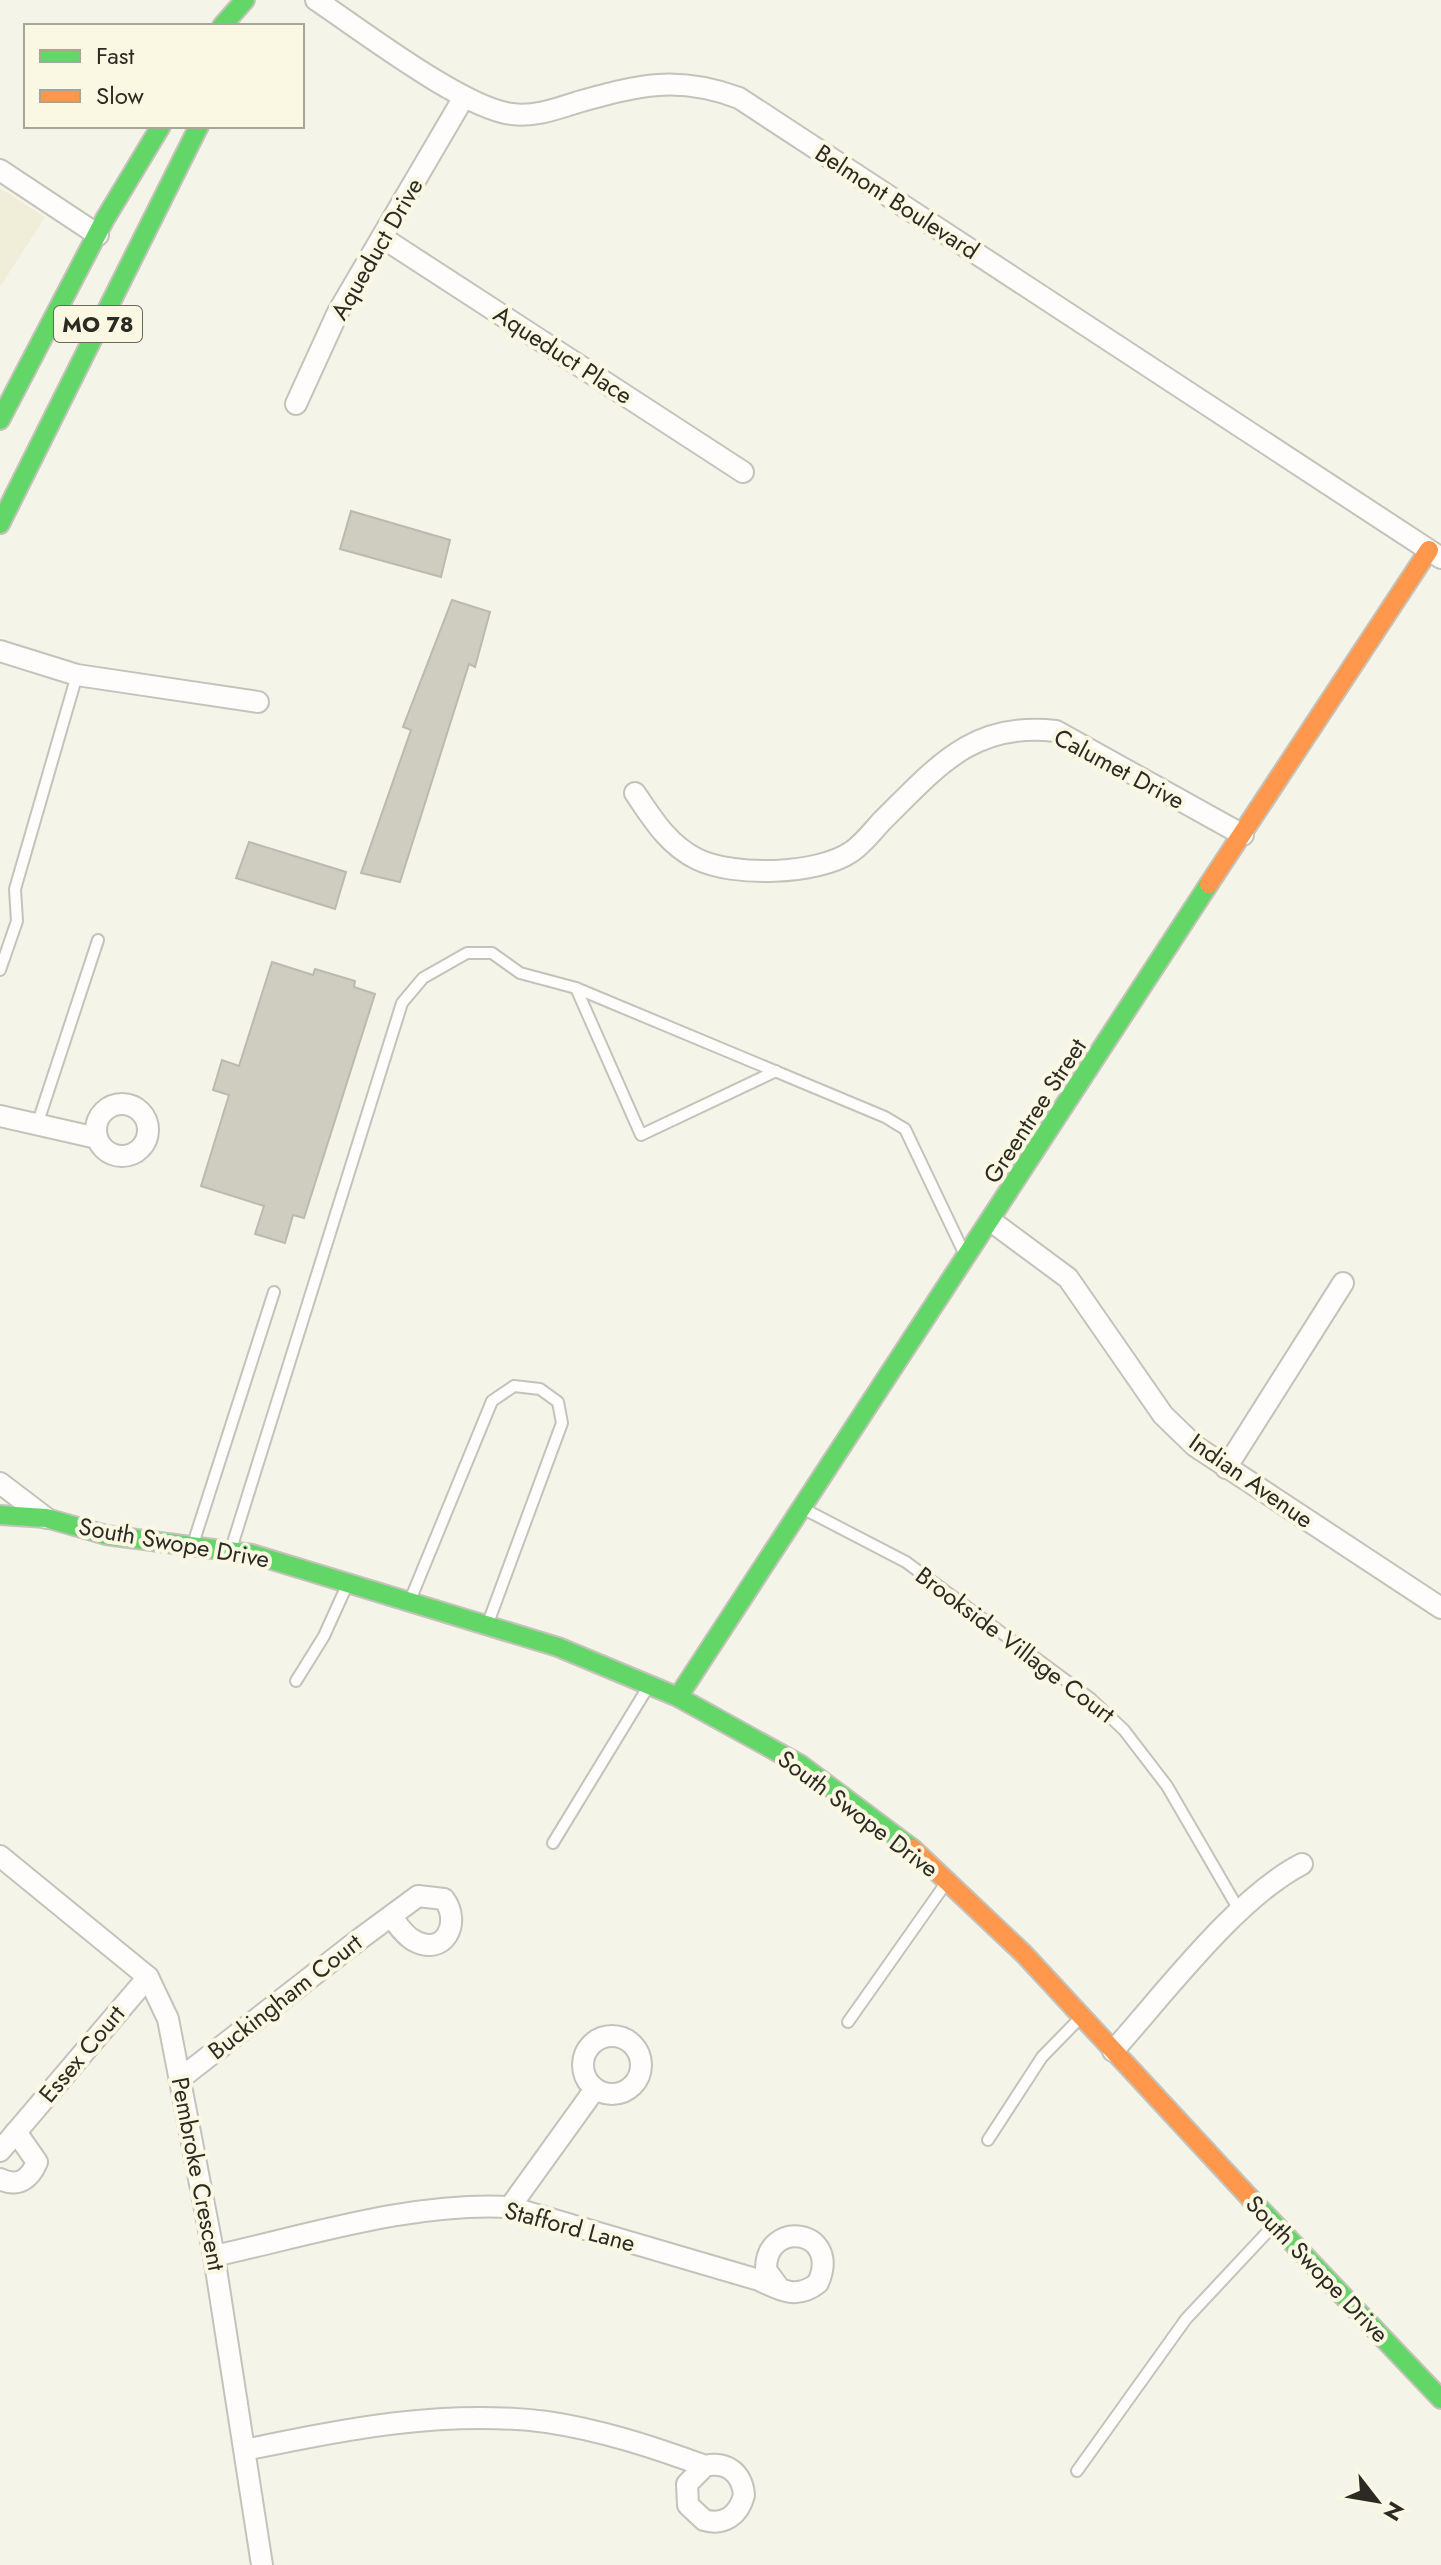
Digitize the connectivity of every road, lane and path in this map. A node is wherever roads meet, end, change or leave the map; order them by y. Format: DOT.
graph roads {
  1 [pos="245,0"];
  2 [pos="260,0"];
  3 [pos="316,0"];
  4 [pos="224,24"];
  5 [pos="252,24"];
  6 [pos="464,97"];
  7 [pos="160,128"];
  8 [pos="198,128"];
  9 [pos="0,170"];
  10 [pos="98,235"];
  11 [pos="383,238"];
  12 [pos="296,404"];
  13 [pos="0,420"];
  14 [pos="743,472"];
  15 [pos="0,524"];
  16 [pos="1435,554"];
  17 [pos="0,651"];
  18 [pos="77,675"];
  19 [pos="258,702"];
  20 [pos="635,793"];
  21 [pos="1243,835"];
  22 [pos="98,940"];
  23 [pos="0,970"];
  24 [pos="576,988"];
  25 [pos="776,1071"];
  26 [pos="0,1116"];
  27 [pos="37,1125"];
  28 [pos="97,1138"];
  29 [pos="991,1221"];
  30 [pos="966,1259"];
  31 [pos="1343,1283"];
  32 [pos="274,1292"];
  33 [pos="1226,1468"];
  34 [pos="0,1483"];
  35 [pos="800,1507"];
  36 [pos="0,1515"];
  37 [pos="46,1518"];
  38 [pos="192,1546"];
  39 [pos="230,1551"];
  40 [pos="348,1582"];
  41 [pos="410,1600"];
  42 [pos="1441,1608"];
  43 [pos="487,1625"];
  44 [pos="296,1681"];
  45 [pos="649,1685"];
  46 [pos="678,1697"];
  47 [pos="553,1843"];
  48 [pos="0,1856"];
  49 [pos="1302,1864"];
  50 [pos="947,1882"];
  51 [pos="1239,1910"];
  52 [pos="391,1916"];
  53 [pos="148,1977"];
  54 [pos="1082,2016"];
  55 [pos="848,2022"];
  56 [pos="1113,2051"];
  57 [pos="181,2078"];
  58 [pos="595,2089"];
  59 [pos="16,2132"];
  60 [pos="988,2140"];
  61 [pos="0,2151"];
  62 [pos="0,2179"];
  63 [pos="510,2207"];
  64 [pos="1275,2224"];
  65 [pos="214,2256"];
  66 [pos="780,2289"];
  67 [pos="1441,2399"];
  68 [pos="245,2450"];
  69 [pos="705,2466"];
  70 [pos="1077,2471"];
  71 [pos="262,2565"];
  1 -- 4 [label="street"];
  2 -- 5 [label="street"];
  3 -- 6 [label="street, Belmont Boulevard"];
  6 -- 11 [label="street, Aqueduct Drive"];
  6 -- 16 [label="street, Belmont Boulevard"];
  7 -- 10 [label="street, MO 78"];
  8 -- 15 [label="street, MO 78"];
  9 -- 10 [label="street"];
  10 -- 13 [label="street, MO 78"];
  11 -- 12 [label="street, Aqueduct Drive"];
  11 -- 14 [label="street, Aqueduct Place"];
  16 -- 21 [label="street, Greentree Street"];
  17 -- 18 [label="street"];
  18 -- 19 [label="street"];
  18 -- 23 [label="lane"];
  20 -- 21 [label="street, Calumet Drive"];
  21 -- 29 [label="street, Greentree Street"];
  22 -- 27 [label="lane"];
  24 -- 25 [label="lane"];
  24 -- 25 [label="lane"];
  24 -- 39 [label="lane"];
  25 -- 30 [label="lane"];
  26 -- 27 [label="street"];
  27 -- 28 [label="street"];
  29 -- 30 [label="street, Greentree Street"];
  29 -- 33 [label="street, Indian Avenue"];
  30 -- 35 [label="street, Greentree Street"];
  31 -- 33 [label="street"];
  32 -- 38 [label="lane"];
  33 -- 42 [label="street, Indian Avenue"];
  34 -- 37 [label="street, South Swope Drive"];
  35 -- 46 [label="street, Greentree Street"];
  35 -- 51 [label="lane, Brookside Village Court"];
  36 -- 37 [label="street, South Swope Drive"];
  37 -- 38 [label="street, South Swope Drive"];
  38 -- 39 [label="street, South Swope Drive"];
  39 -- 40 [label="street, South Swope Drive"];
  40 -- 41 [label="street, South Swope Drive"];
  40 -- 44 [label="lane"];
  41 -- 43 [label="street, South Swope Drive"];
  41 -- 43 [label="lane"];
  43 -- 45 [label="street, South Swope Drive"];
  45 -- 46 [label="street, South Swope Drive"];
  45 -- 47 [label="lane"];
  46 -- 50 [label="street, South Swope Drive"];
  48 -- 53 [label="street, Pembroke Crescent"];
  49 -- 51 [label="street"];
  50 -- 54 [label="street, South Swope Drive"];
  50 -- 55 [label="lane"];
  51 -- 56 [label="street"];
  52 -- 57 [label="street, Buckingham Court"];
  53 -- 57 [label="street, Pembroke Crescent"];
  53 -- 59 [label="street, Essex Court"];
  54 -- 56 [label="street, South Swope Drive"];
  54 -- 60 [label="lane"];
  56 -- 64 [label="street, South Swope Drive"];
  57 -- 65 [label="street, Pembroke Crescent"];
  58 -- 63 [label="street"];
  59 -- 61 [label="street, Essex Court"];
  59 -- 62 [label="street"];
  63 -- 65 [label="street, Stafford Lane"];
  63 -- 66 [label="street, Stafford Lane"];
  64 -- 67 [label="street, South Swope Drive"];
  64 -- 70 [label="lane"];
  65 -- 68 [label="street, Pembroke Crescent"];
  68 -- 69 [label="street"];
  68 -- 71 [label="street, Pembroke Crescent"];
}
